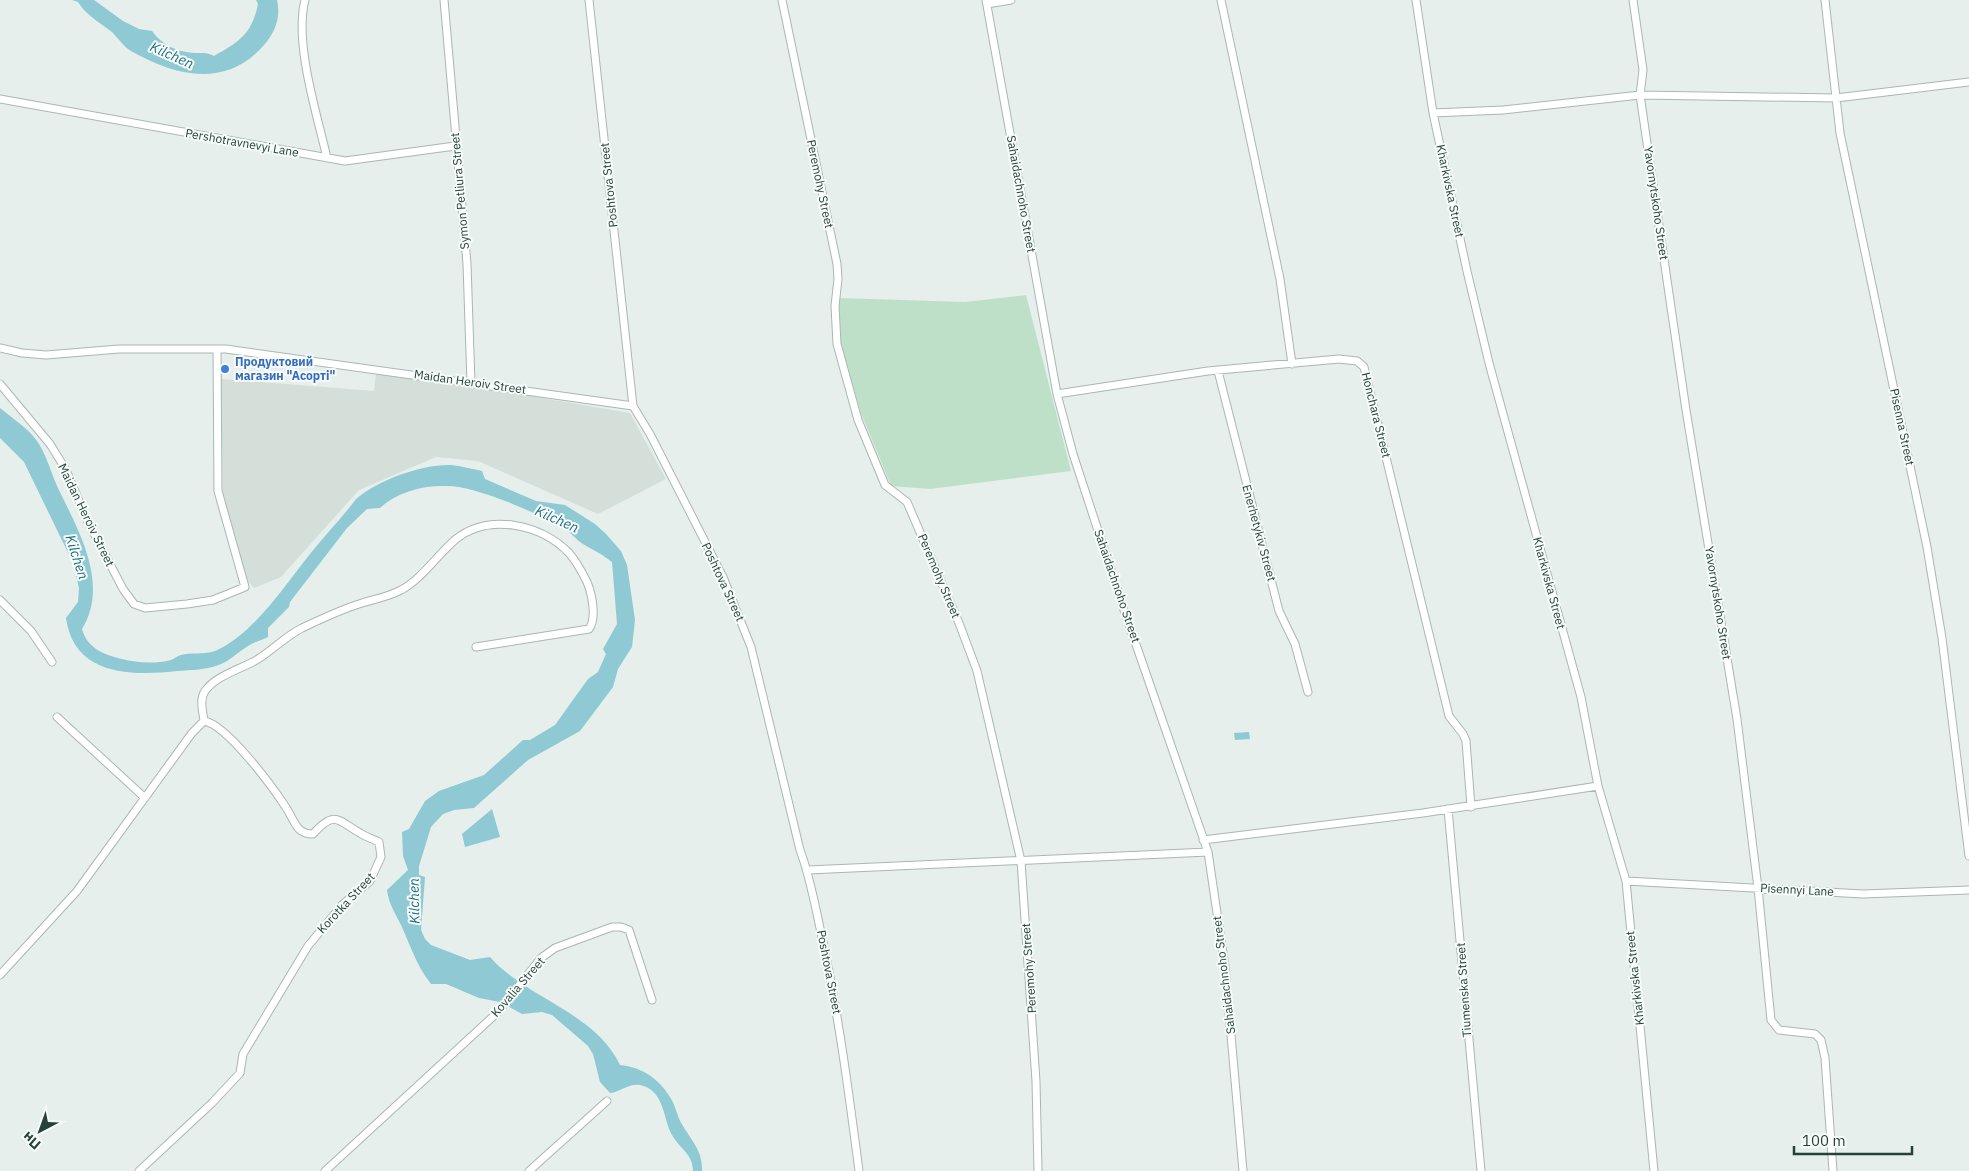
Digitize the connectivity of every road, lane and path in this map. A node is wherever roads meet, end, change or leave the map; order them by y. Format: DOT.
graph roads {
  1 [pos="305,0"];
  2 [pos="444,0"];
  3 [pos="589,0"];
  4 [pos="782,0"];
  5 [pos="1011,0"];
  6 [pos="1221,0"];
  7 [pos="1416,0"];
  8 [pos="1633,0"];
  9 [pos="1825,0"];
  10 [pos="986,2"];
  11 [pos="1969,82"];
  12 [pos="1640,95"];
  13 [pos="1836,98"];
  14 [pos="0,99"];
  15 [pos="1433,112"];
  16 [pos="455,146"];
  17 [pos="327,158"];
  18 [pos="0,348"];
  19 [pos="217,349"];
  20 [pos="1292,364"];
  21 [pos="1218,371"];
  22 [pos="471,382"];
  23 [pos="0,384"];
  24 [pos="1057,394"];
  25 [pos="633,406"];
  26 [pos="0,600"];
  27 [pos="476,647"];
  28 [pos="52,662"];
  29 [pos="1308,692"];
  30 [pos="57,717"];
  31 [pos="204,721"];
  32 [pos="1598,786"];
  33 [pos="145,798"];
  34 [pos="1471,806"];
  35 [pos="1448,809"];
  36 [pos="1204,840"];
  37 [pos="1208,852"];
  38 [pos="1969,856"];
  39 [pos="1021,861"];
  40 [pos="808,870"];
  41 [pos="1626,882"];
  42 [pos="1758,888"];
  43 [pos="1969,890"];
  44 [pos="0,975"];
  45 [pos="652,1000"];
  46 [pos="606,1101"];
  47 [pos="139,1171"];
  48 [pos="325,1171"];
  49 [pos="529,1171"];
  50 [pos="859,1171"];
  51 [pos="1038,1171"];
  52 [pos="1243,1171"];
  53 [pos="1480,1171"];
  54 [pos="1654,1171"];
  55 [pos="1833,1171"];
  1 -- 17 [label="street"];
  2 -- 16 [label="street, Symon Petliura Street"];
  3 -- 25 [label="street, Poshtova Street"];
  4 -- 39 [label="street, Peremohy Street"];
  5 -- 10 [label="street"];
  6 -- 20 [label="street"];
  7 -- 15 [label="street, Kharkivska Street"];
  8 -- 12 [label="street, Yavornytskoho Street"];
  9 -- 13 [label="street, Pisenna Street"];
  10 -- 24 [label="street, Sahaidachnoho Street"];
  11 -- 13 [label="street"];
  12 -- 13 [label="street"];
  12 -- 15 [label="street"];
  12 -- 42 [label="street, Yavornytskoho Street"];
  13 -- 38 [label="street, Pisenna Street"];
  14 -- 17 [label="street, Pershotravnevyi Lane"];
  15 -- 32 [label="street, Kharkivska Street"];
  16 -- 17 [label="street, Pershotravnevyi Lane"];
  16 -- 22 [label="street, Symon Petliura Street"];
  18 -- 19 [label="street, Maidan Heroiv Street"];
  19 -- 22 [label="street, Maidan Heroiv Street"];
  19 -- 23 [label="street, Maidan Heroiv Street"];
  20 -- 21 [label="street, Honchara Street"];
  20 -- 34 [label="street, Honchara Street"];
  21 -- 24 [label="street, Honchara Street"];
  21 -- 29 [label="street, Enerhetykiv Street"];
  22 -- 25 [label="street, Maidan Heroiv Street"];
  24 -- 36 [label="street, Sahaidachnoho Street"];
  25 -- 40 [label="street, Poshtova Street"];
  26 -- 28 [label="street"];
  27 -- 31 [label="street"];
  30 -- 33 [label="street"];
  31 -- 33 [label="street"];
  31 -- 47 [label="street, Korotka Street"];
  32 -- 34 [label="street"];
  32 -- 41 [label="street, Kharkivska Street"];
  33 -- 44 [label="street"];
  34 -- 35 [label="street"];
  35 -- 36 [label="street"];
  35 -- 53 [label="street, Tiumenska Street"];
  36 -- 37 [label="street, Sahaidachnoho Street"];
  37 -- 39 [label="street"];
  37 -- 52 [label="street, Sahaidachnoho Street"];
  39 -- 40 [label="street"];
  39 -- 51 [label="street, Peremohy Street"];
  40 -- 50 [label="street, Poshtova Street"];
  41 -- 42 [label="street, Pisennyi Lane"];
  41 -- 54 [label="street, Kharkivska Street"];
  42 -- 43 [label="street, Pisennyi Lane"];
  42 -- 55 [label="street, Yavornytskoho Street"];
  45 -- 48 [label="street, Kovalia Street"];
  46 -- 49 [label="street"];
}
